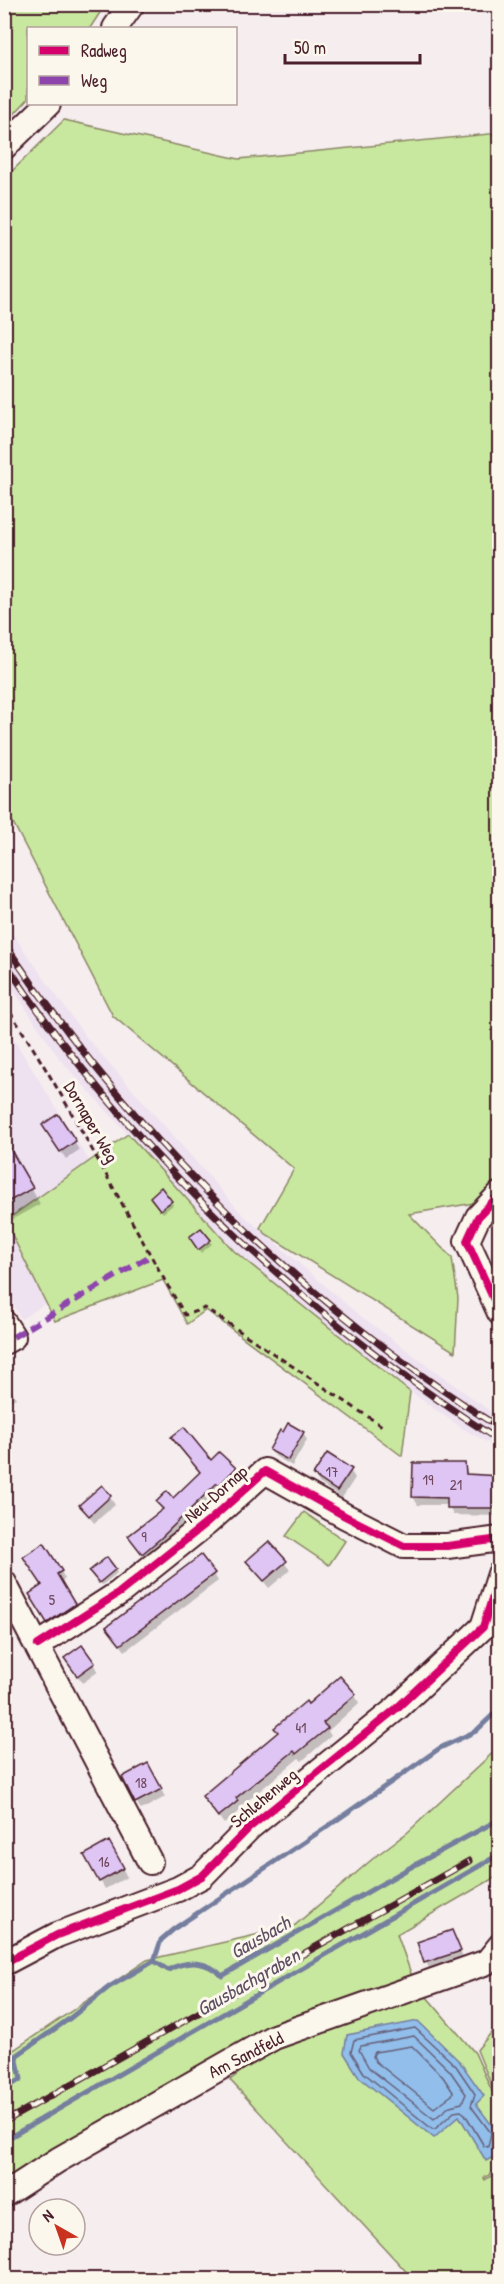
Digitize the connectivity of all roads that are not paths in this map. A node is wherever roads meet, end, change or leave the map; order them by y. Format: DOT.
graph roads {
  1 [pos="132,4"];
  2 [pos="116,27"];
  3 [pos="47,105"];
  4 [pos="4,147"];
  5 [pos="500,1194"];
  6 [pos="500,1313"];
  7 [pos="500,1539"];
  8 [pos="500,1574"];
  9 [pos="4,1583"];
  10 [pos="38,1645"];
  11 [pos="150,1862"];
  12 [pos="500,1946"];
  13 [pos="4,1963"];
  14 [pos="4,2195"];
  1 -- 2 [label="street"];
  3 -- 4 [label="street"];
  5 -- 6 [label="street"];
  7 -- 10 [label="street, Neu-Dornap"];
  8 -- 13 [label="street, Schlehenweg"];
  9 -- 10 [label="street"];
  10 -- 11 [label="street"];
  12 -- 14 [label="street, Am Sandfeld"];
}
